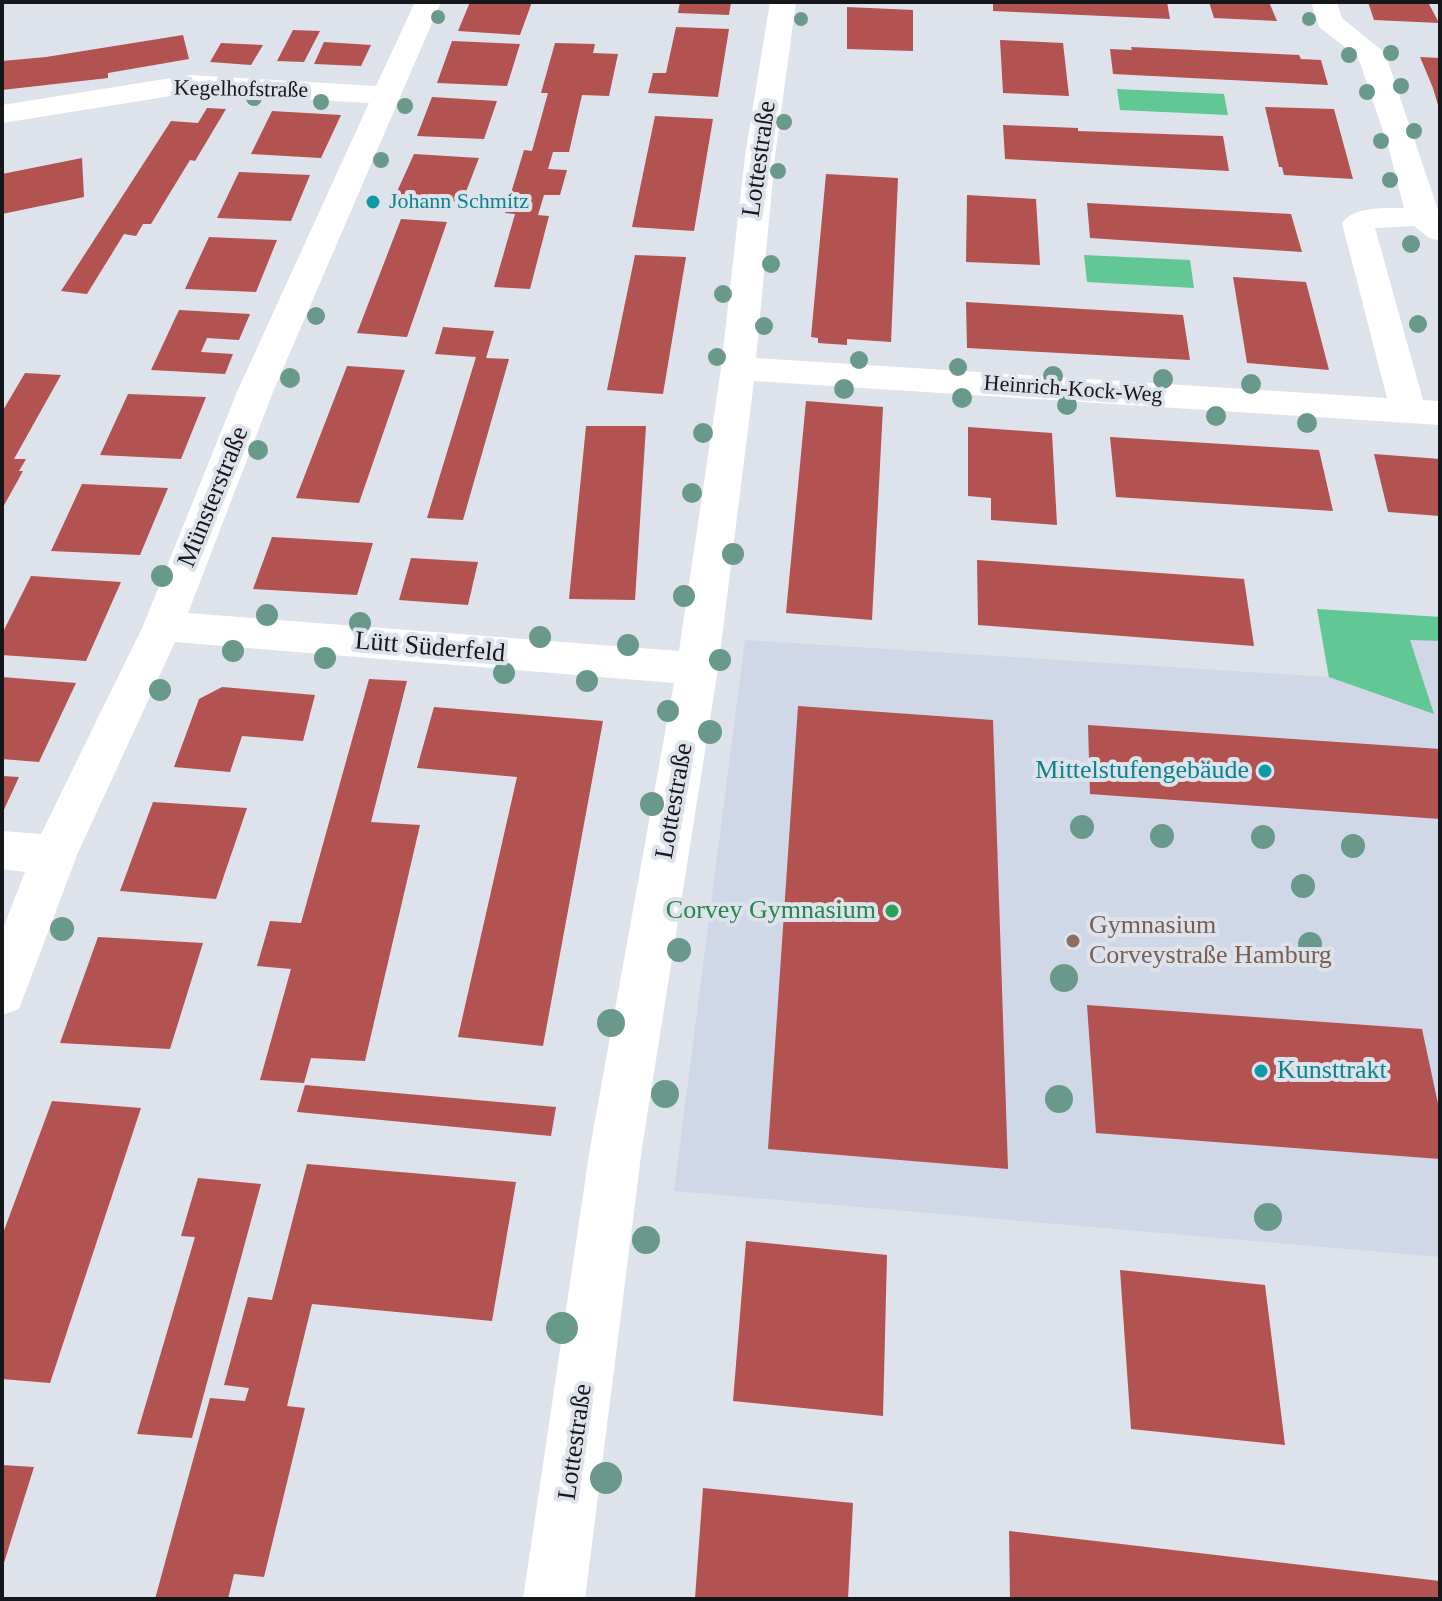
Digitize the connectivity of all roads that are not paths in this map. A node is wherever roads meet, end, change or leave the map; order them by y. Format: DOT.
graph roads {
  1 [pos="428,2"];
  2 [pos="783,2"];
  3 [pos="1324,2"];
  4 [pos="385,95"];
  5 [pos="2,114"];
  6 [pos="1431,224"];
  7 [pos="738,368"];
  8 [pos="1424,412"];
  9 [pos="163,626"];
  10 [pos="697,669"];
  11 [pos="2,850"];
  12 [pos="54,855"];
  13 [pos="2,993"];
  14 [pos="554,1599"];
  1 -- 4 [label="street, Münsterstraße"];
  2 -- 7 [label="street, Lottestraße"];
  3 -- 6 [label="street, Heinrich-Kock-Weg"];
  4 -- 5 [label="street, Kegelhofstraße"];
  4 -- 9 [label="street, Münsterstraße"];
  6 -- 8 [label="street, Heinrich-Kock-Weg"];
  7 -- 8 [label="street, Heinrich-Kock-Weg"];
  7 -- 10 [label="street, Lottestraße"];
  9 -- 10 [label="street, Lütt Süderfeld"];
  9 -- 12 [label="street, Münsterstraße"];
  10 -- 14 [label="street, Lottestraße"];
  11 -- 12 [label="street"];
  12 -- 13 [label="street, Münsterstraße"];
}
